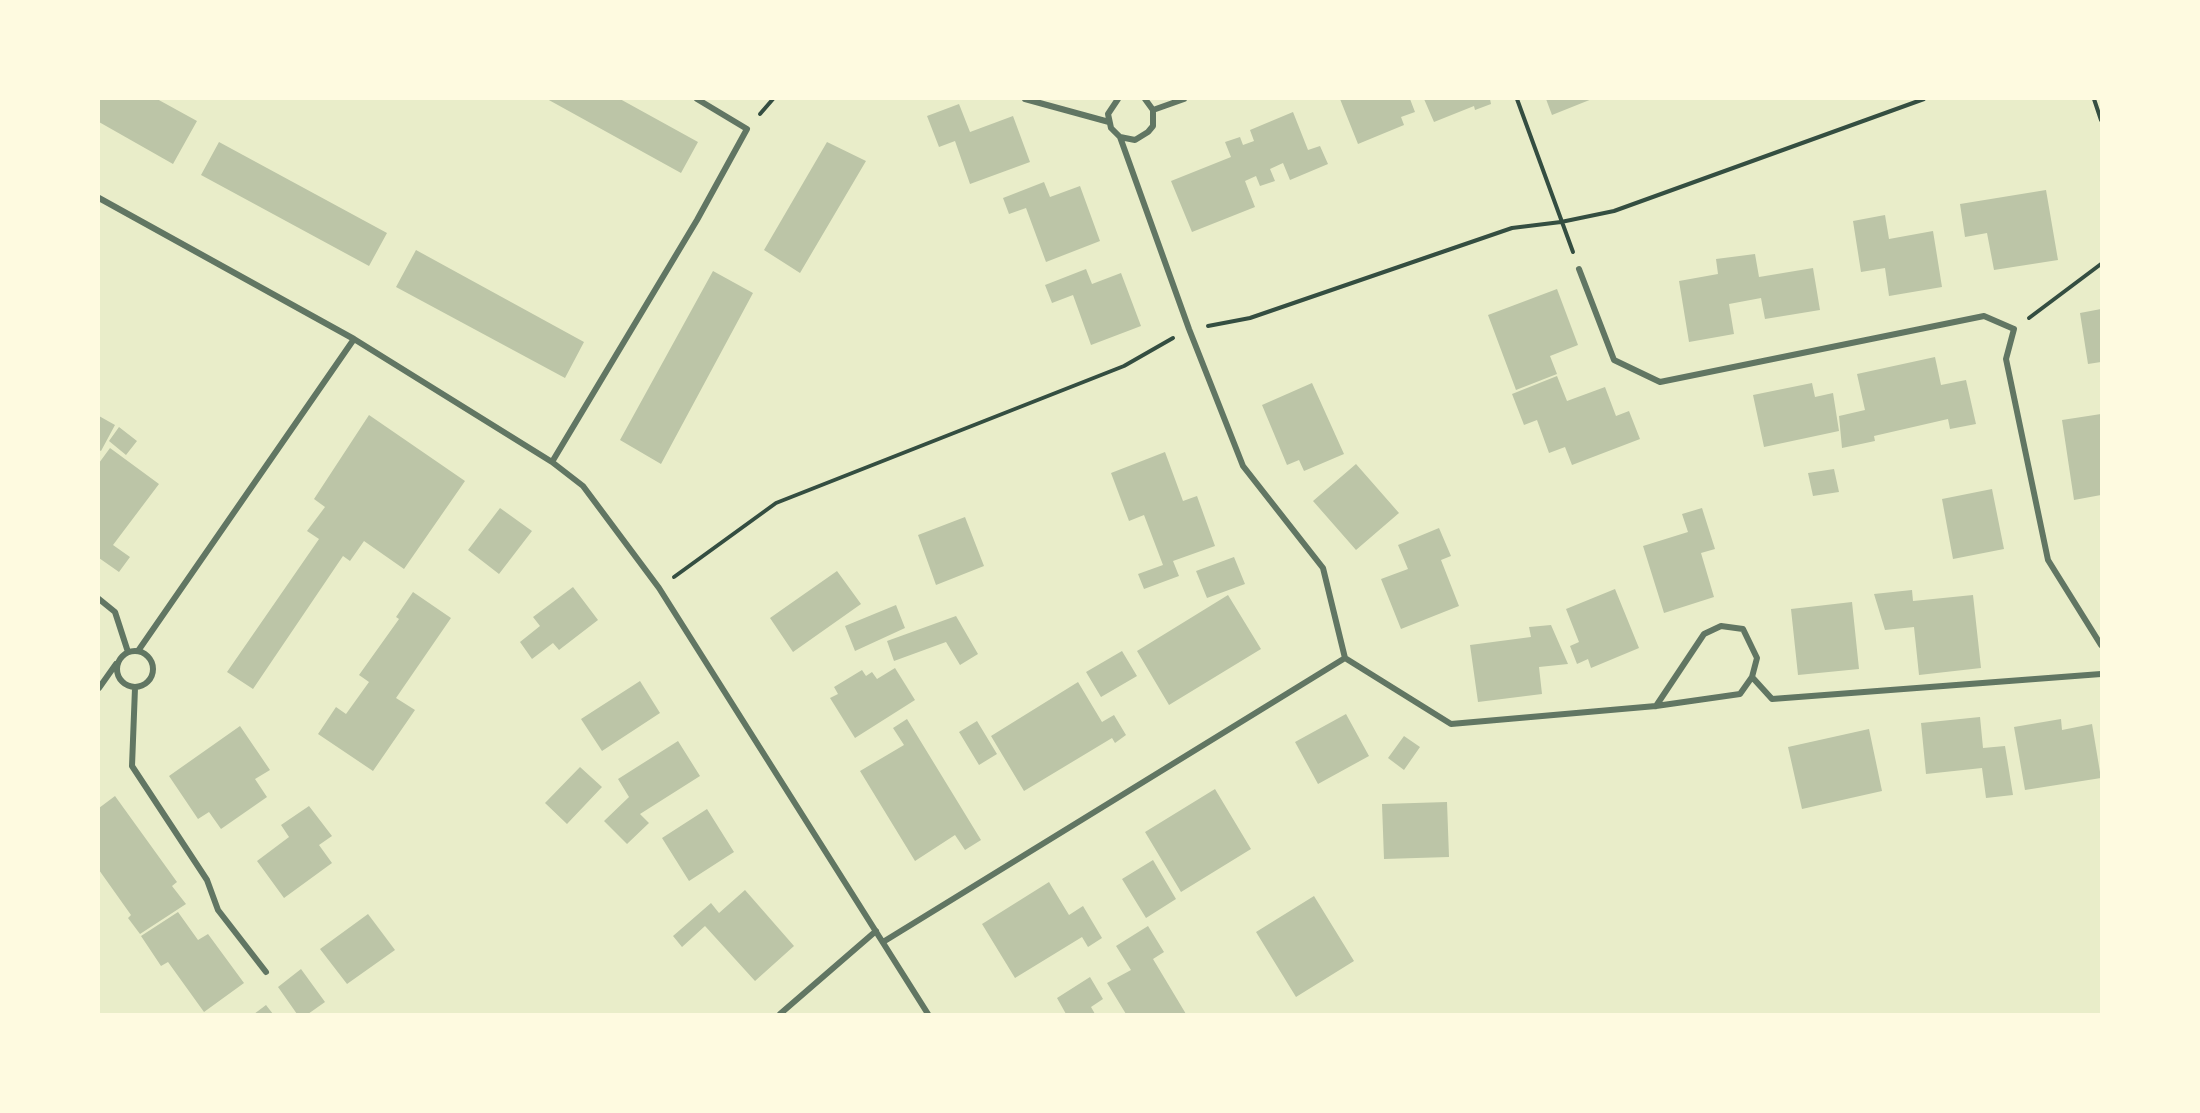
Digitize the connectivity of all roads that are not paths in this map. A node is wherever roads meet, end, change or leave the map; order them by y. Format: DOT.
graph roads {
  1 [pos="697,99"];
  2 [pos="1025,99"];
  3 [pos="1118,99"];
  4 [pos="1145,99"];
  5 [pos="1184,99"];
  6 [pos="1153,110"];
  7 [pos="1109,122"];
  8 [pos="1120,137"];
  9 [pos="99,198"];
  10 [pos="1580,269"];
  11 [pos="354,339"];
  12 [pos="552,462"];
  13 [pos="99,599"];
  14 [pos="2101,645"];
  15 [pos="138,651"];
  16 [pos="128,652"];
  17 [pos="1345,658"];
  18 [pos="119,659"];
  19 [pos="2101,675"];
  20 [pos="1752,677"];
  21 [pos="99,688"];
  22 [pos="135,688"];
  23 [pos="1656,706"];
  24 [pos="876,931"];
  25 [pos="883,942"];
  26 [pos="266,972"];
  27 [pos="780,1014"];
  28 [pos="928,1014"];
  1 -- 12 [label="street"];
  2 -- 7 [label="street"];
  3 -- 7 [label="street"];
  4 -- 6 [label="street"];
  5 -- 6 [label="street"];
  6 -- 8 [label="street"];
  7 -- 8 [label="street"];
  8 -- 17 [label="street"];
  9 -- 11 [label="street"];
  10 -- 14 [label="street"];
  11 -- 12 [label="street"];
  11 -- 15 [label="street"];
  12 -- 24 [label="street"];
  13 -- 16 [label="street"];
  15 -- 16 [label="street"];
  15 -- 22 [label="street"];
  16 -- 18 [label="street"];
  17 -- 23 [label="street"];
  17 -- 25 [label="street"];
  18 -- 21 [label="street"];
  18 -- 22 [label="street"];
  19 -- 20 [label="street"];
  20 -- 23 [label="street"];
  20 -- 23 [label="street"];
  22 -- 26 [label="street"];
  24 -- 25 [label="street"];
  24 -- 27 [label="street"];
  25 -- 28 [label="street"];
}
